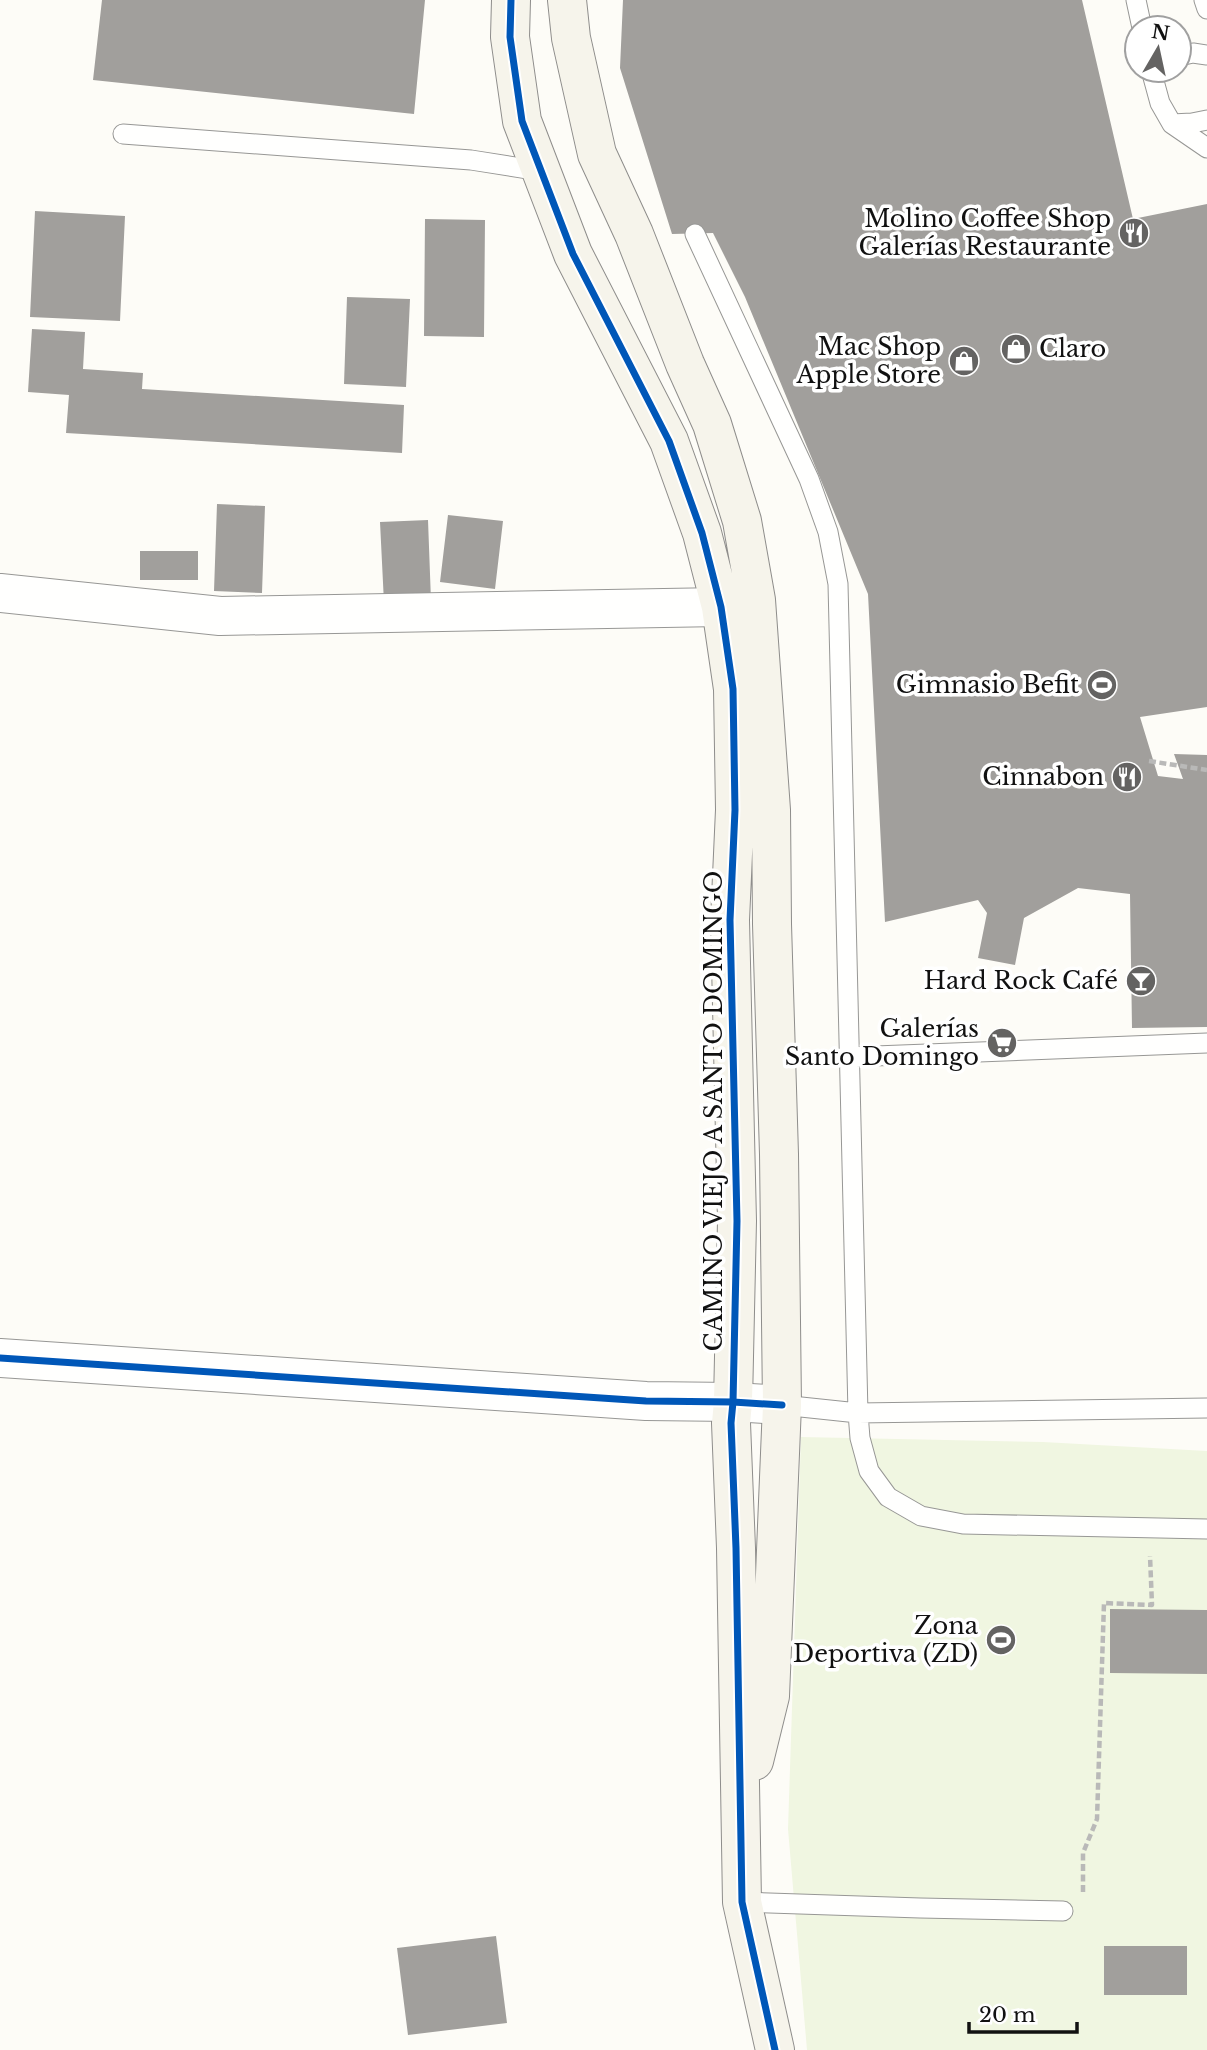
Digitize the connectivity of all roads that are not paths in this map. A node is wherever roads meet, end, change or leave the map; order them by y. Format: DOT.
graph roads {
  1 [pos="510,0"];
  2 [pos="567,0"];
  3 [pos="1204,0"];
  4 [pos="1207,9"];
  5 [pos="1157,84"];
  6 [pos="1207,120"];
  7 [pos="1172,124"];
  8 [pos="123,134"];
  9 [pos="1207,148"];
  10 [pos="540,171"];
  11 [pos="695,234"];
  12 [pos="0,593"];
  13 [pos="721,607"];
  14 [pos="1207,1043"];
  15 [pos="849,1057"];
  16 [pos="737,1221"];
  17 [pos="0,1358"];
  18 [pos="733,1402"];
  19 [pos="782,1405"];
  20 [pos="1207,1408"];
  21 [pos="858,1413"];
  22 [pos="1207,1529"];
  23 [pos="741,1810"];
  24 [pos="742,1902"];
  25 [pos="1063,1911"];
  26 [pos="775,2050"];
  1 -- 10 [label="street, CAMINO VIEJO A SANTO DOMINGO"];
  2 -- 19 [label="street, CAMINO VIEJO A SANTO DOMINGO"];
  3 -- 4 [label="lane"];
  5 -- 7 [label="lane"];
  6 -- 7 [label="lane"];
  7 -- 9 [label="lane"];
  8 -- 10 [label="lane"];
  10 -- 13 [label="street, CAMINO VIEJO A SANTO DOMINGO"];
  11 -- 15 [label="lane"];
  12 -- 13 [label="street"];
  13 -- 16 [label="street, CAMINO VIEJO A SANTO DOMINGO"];
  14 -- 15 [label="lane"];
  15 -- 21 [label="lane"];
  16 -- 18 [label="street, CAMINO VIEJO A SANTO DOMINGO"];
  16 -- 19 [label="street"];
  17 -- 18 [label="street"];
  18 -- 19 [label="street"];
  18 -- 23 [label="street, CAMINO VIEJO A SANTO DOMINGO"];
  19 -- 21 [label="lane"];
  19 -- 23 [label="street, CAMINO VIEJO A SANTO DOMINGO"];
  20 -- 21 [label="lane"];
  21 -- 22 [label="lane"];
  23 -- 24 [label="street, CAMINO VIEJO A SANTO DOMINGO"];
  24 -- 25 [label="lane"];
  24 -- 26 [label="street, CAMINO VIEJO A SANTO DOMINGO"];
}
